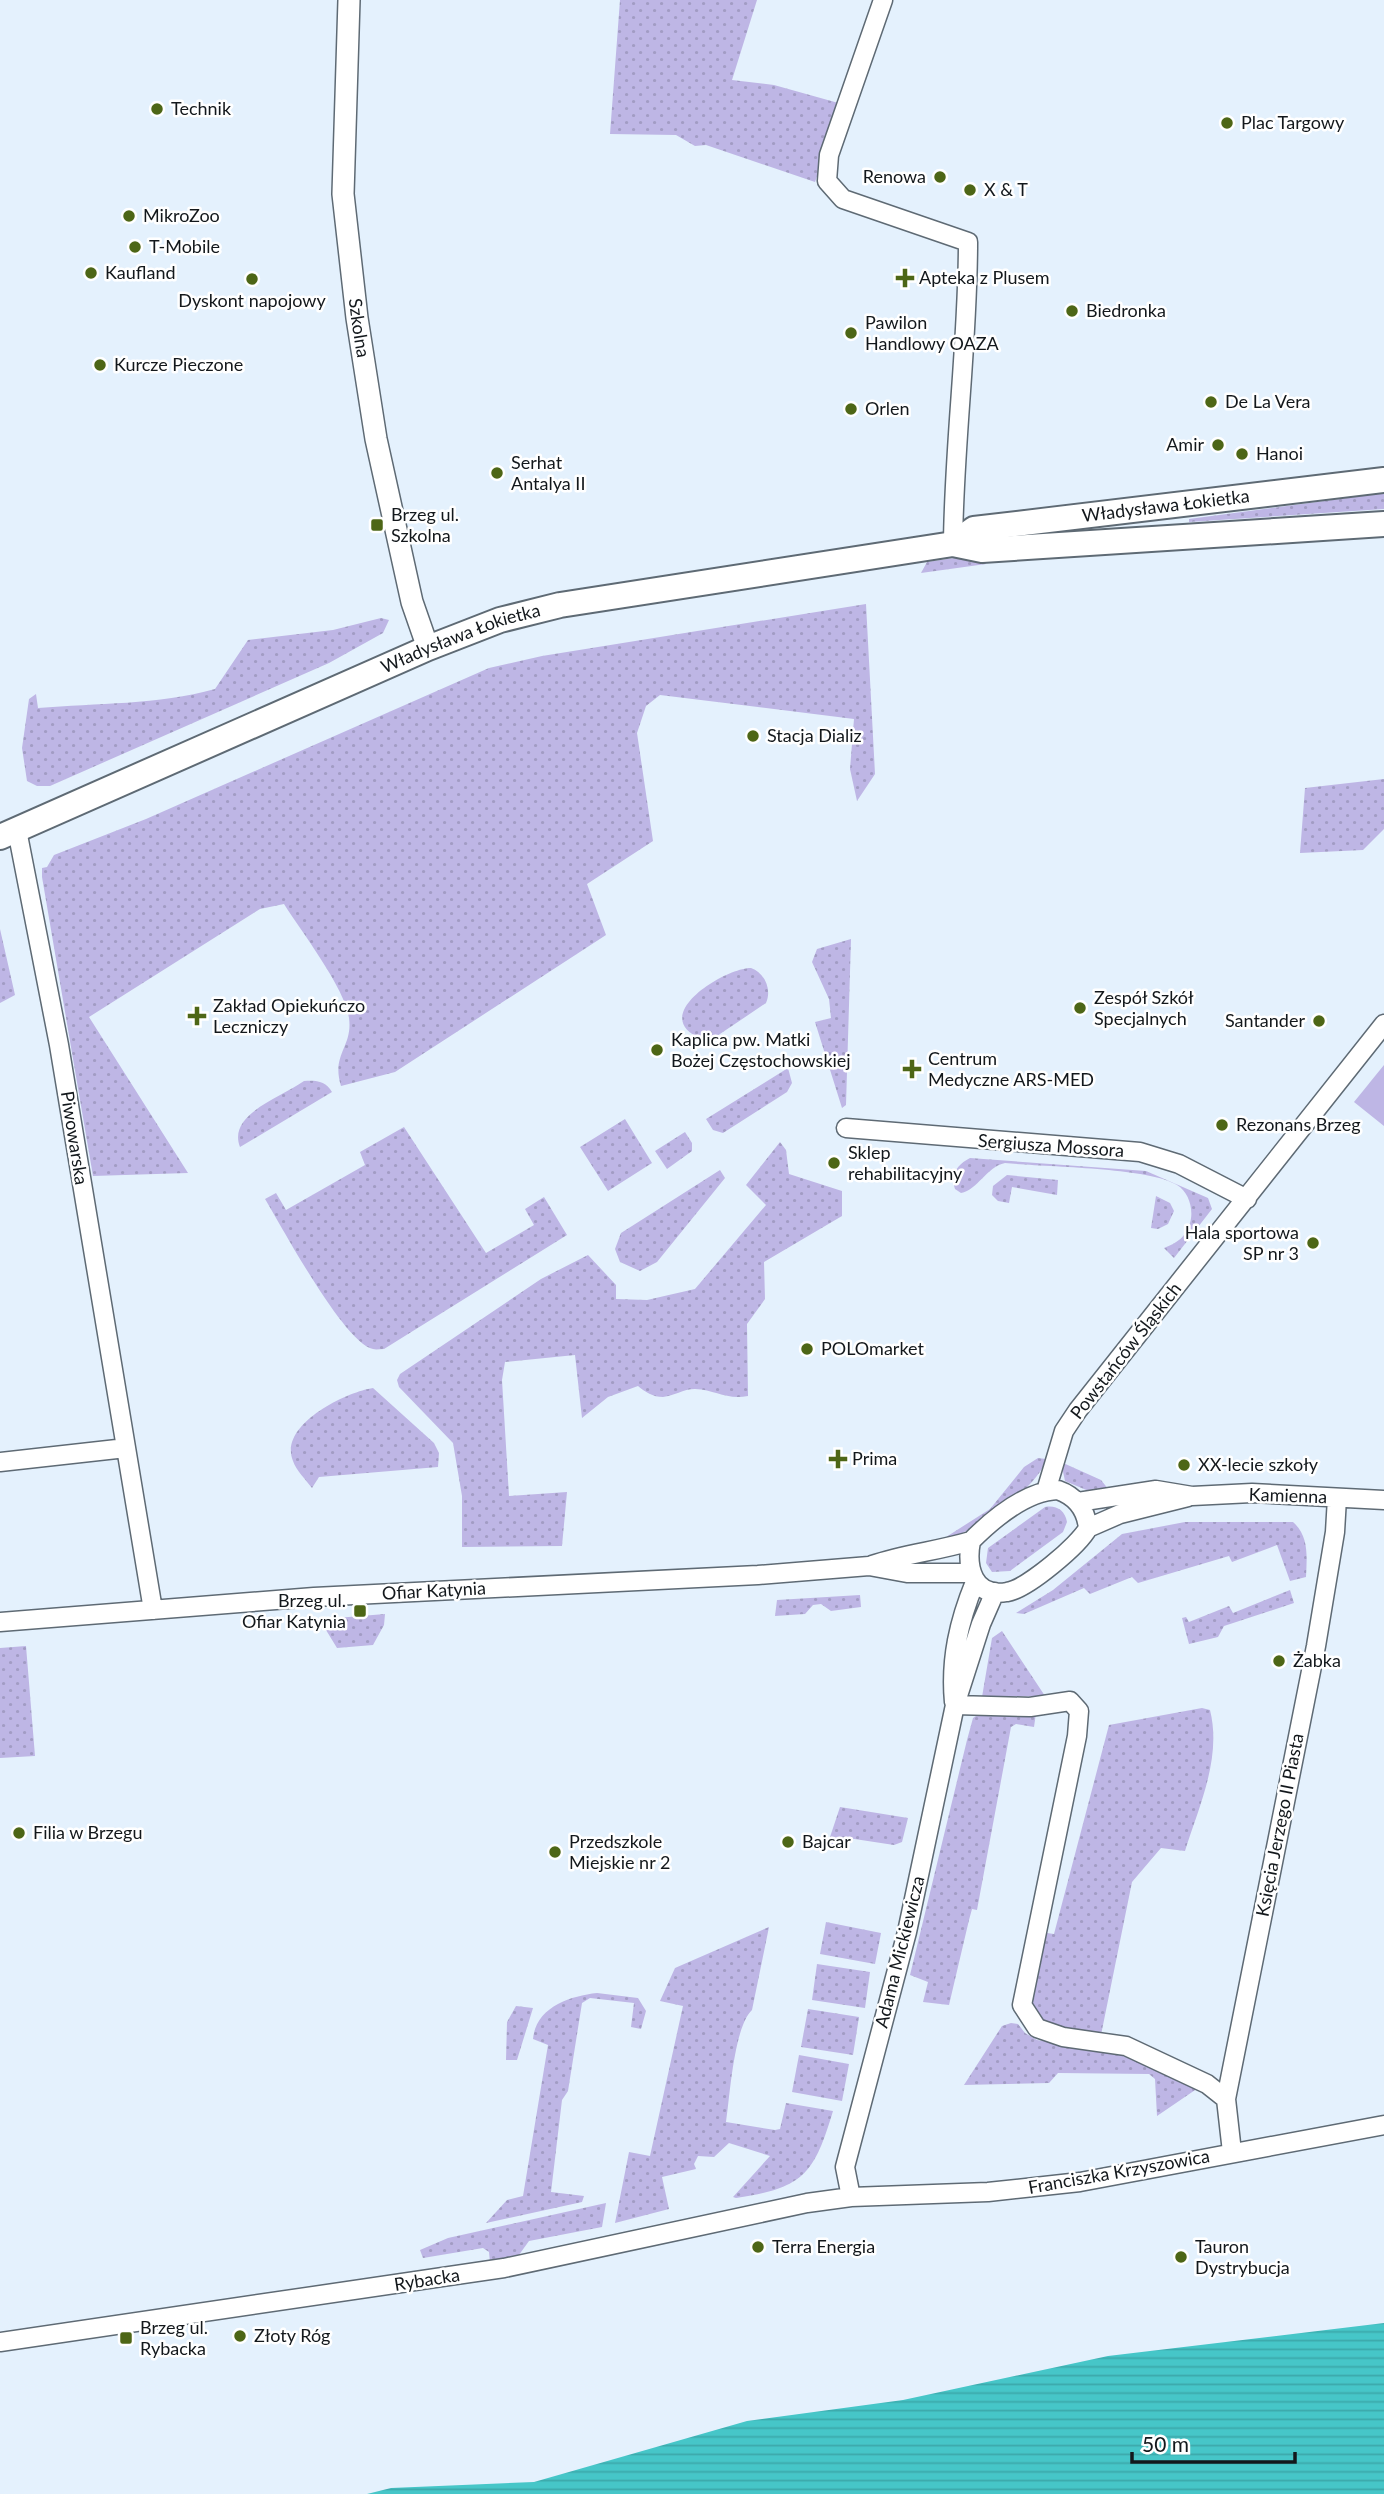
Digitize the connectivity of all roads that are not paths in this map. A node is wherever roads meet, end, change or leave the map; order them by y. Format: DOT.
graph roads {
  1 [pos="349,0"];
  2 [pos="883,0"];
  3 [pos="1384,480"];
  4 [pos="1384,524"];
  5 [pos="953,544"];
  6 [pos="428,648"];
  7 [pos="8,833"];
  8 [pos="1384,1024"];
  9 [pos="846,1128"];
  10 [pos="1247,1199"];
  11 [pos="126,1448"];
  12 [pos="0,1462"];
  13 [pos="1046,1491"];
  14 [pos="1192,1496"];
  15 [pos="1337,1498"];
  16 [pos="1384,1500"];
  17 [pos="1078,1502"];
  18 [pos="1087,1528"];
  19 [pos="971,1541"];
  20 [pos="869,1566"];
  21 [pos="972,1578"];
  22 [pos="995,1592"];
  23 [pos="153,1610"];
  24 [pos="0,1622"];
  25 [pos="955,1705"];
  26 [pos="1226,2099"];
  27 [pos="1384,2125"];
  28 [pos="1232,2152"];
  29 [pos="851,2197"];
  30 [pos="0,2342"];
  1 -- 6 [label="street, Szkolna"];
  2 -- 5 [label="street"];
  3 -- 5 [label="main road, Władysława Łokietka"];
  4 -- 5 [label="main road, Władysława Łokietka"];
  5 -- 6 [label="main road, Władysława Łokietka"];
  6 -- 7 [label="main road, Władysława Łokietka"];
  7 -- 11 [label="street, Piwowarska"];
  8 -- 10 [label="street, Powstańców Śląskich"];
  9 -- 10 [label="street, Sergiusza Mossora"];
  10 -- 13 [label="street, Powstańców Śląskich"];
  11 -- 12 [label="street"];
  11 -- 23 [label="street, Piwowarska"];
  13 -- 17 [label="street"];
  13 -- 19 [label="street"];
  14 -- 15 [label="street, Kamienna"];
  14 -- 17 [label="street, Kamienna"];
  14 -- 18 [label="street, Kamienna"];
  15 -- 16 [label="street, Kamienna"];
  15 -- 26 [label="street, Księcia Jerzego II Piasta"];
  17 -- 18 [label="street"];
  18 -- 22 [label="street"];
  19 -- 20 [label="street, Ofiar Katynia"];
  19 -- 21 [label="street, Adama Mickiewicza"];
  20 -- 21 [label="street, Ofiar Katynia"];
  20 -- 23 [label="street, Ofiar Katynia"];
  21 -- 22 [label="street"];
  21 -- 25 [label="street, Adama Mickiewicza"];
  22 -- 25 [label="street, Adama Mickiewicza"];
  23 -- 24 [label="street, Ofiar Katynia"];
  25 -- 26 [label="street"];
  25 -- 29 [label="street, Adama Mickiewicza"];
  26 -- 28 [label="street, Księcia Jerzego II Piasta"];
  27 -- 28 [label="street, Franciszka Krzyszowica"];
  28 -- 29 [label="street, Franciszka Krzyszowica"];
  29 -- 30 [label="street, Rybacka"];
}
